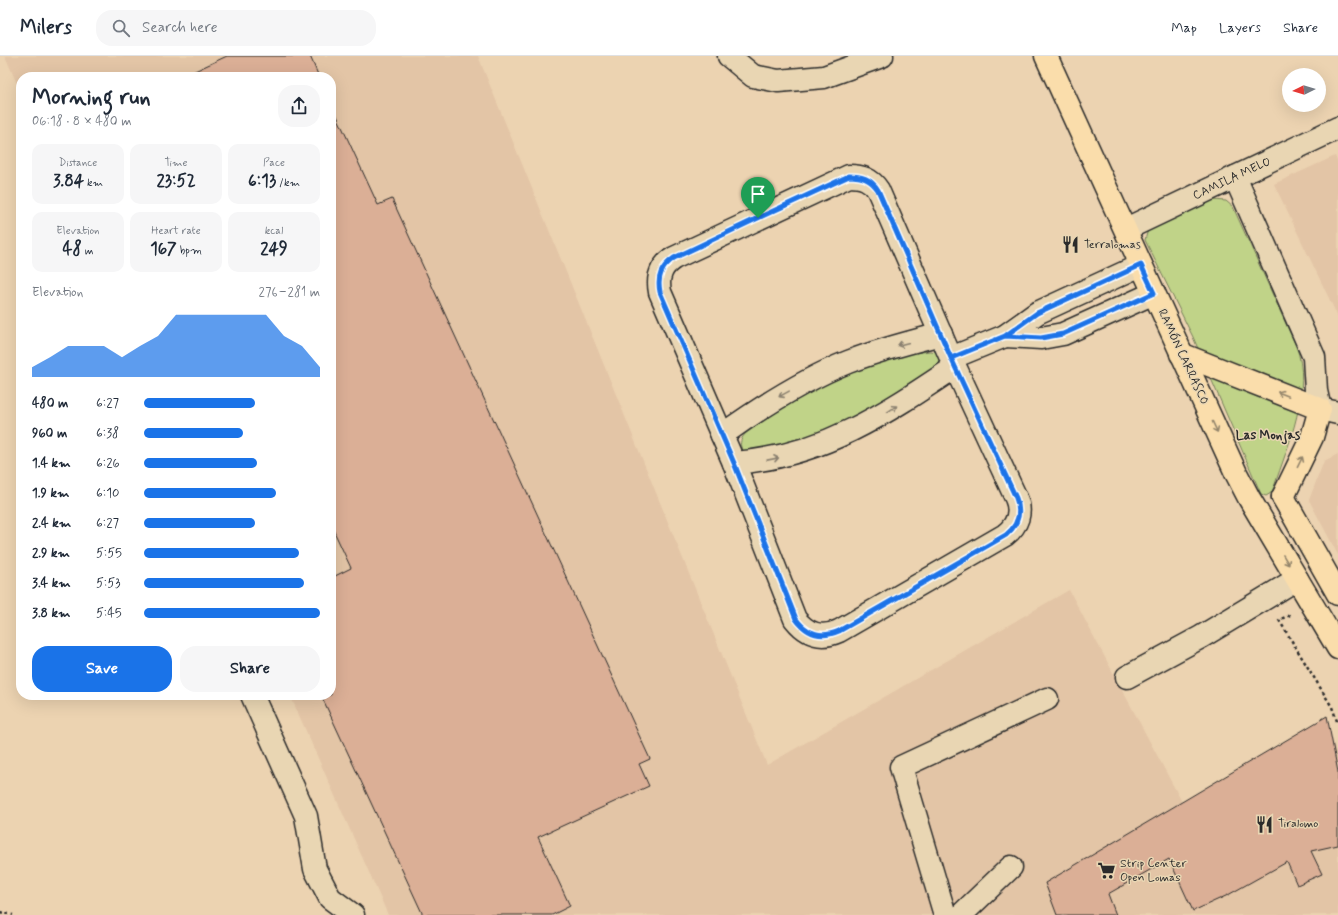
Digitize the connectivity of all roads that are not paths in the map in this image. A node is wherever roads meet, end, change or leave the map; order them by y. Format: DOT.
graph roads {
  1 [pos="729,56"];
  2 [pos="882,56"];
  3 [pos="1046,56"];
  4 [pos="1338,128"];
  5 [pos="1235,177"];
  6 [pos="1126,229"];
  7 [pos="1141,265"];
  8 [pos="1154,293"];
  9 [pos="941,334"];
  10 [pos="1005,336"];
  11 [pos="1181,354"];
  12 [pos="953,362"];
  13 [pos="1329,411"];
  14 [pos="722,435"];
  15 [pos="734,463"];
  16 [pos="1283,497"];
  17 [pos="1249,498"];
  18 [pos="1297,579"];
  19 [pos="1338,594"];
  20 [pos="1338,648"];
  21 [pos="1127,677"];
  22 [pos="1047,699"];
  23 [pos="254,700"];
  24 [pos="1011,867"];
  25 [pos="354,915"];
  26 [pos="945,915"];
  27 [pos="961,915"];
  1 -- 2 [label="street"];
  3 -- 6 [label="main road, RAMÓN CARRASCO"];
  4 -- 5 [label="street, CAMILA MELO"];
  5 -- 6 [label="street, CAMILA MELO"];
  5 -- 13 [label="street"];
  6 -- 7 [label="main road, RAMÓN CARRASCO"];
  7 -- 8 [label="main road, RAMÓN CARRASCO"];
  7 -- 10 [label="street"];
  8 -- 10 [label="street"];
  8 -- 11 [label="main road, RAMÓN CARRASCO"];
  9 -- 12 [label="street"];
  9 -- 14 [label="street, one-way"];
  9 -- 14 [label="street"];
  10 -- 12 [label="street"];
  13 -- 11 [label="main road, one-way"];
  11 -- 17 [label="main road, RAMÓN CARRASCO, one-way"];
  15 -- 12 [label="street, one-way"];
  12 -- 15 [label="street"];
  16 -- 13 [label="main road, one-way"];
  14 -- 15 [label="street"];
  16 -- 17 [label="main road"];
  16 -- 19 [label="main road"];
  17 -- 18 [label="main road, RAMÓN CARRASCO, one-way"];
  18 -- 20 [label="main road, RAMÓN CARRASCO"];
  18 -- 21 [label="street"];
  22 -- 26 [label="street"];
  23 -- 25 [label="street"];
  24 -- 27 [label="street"];
}
